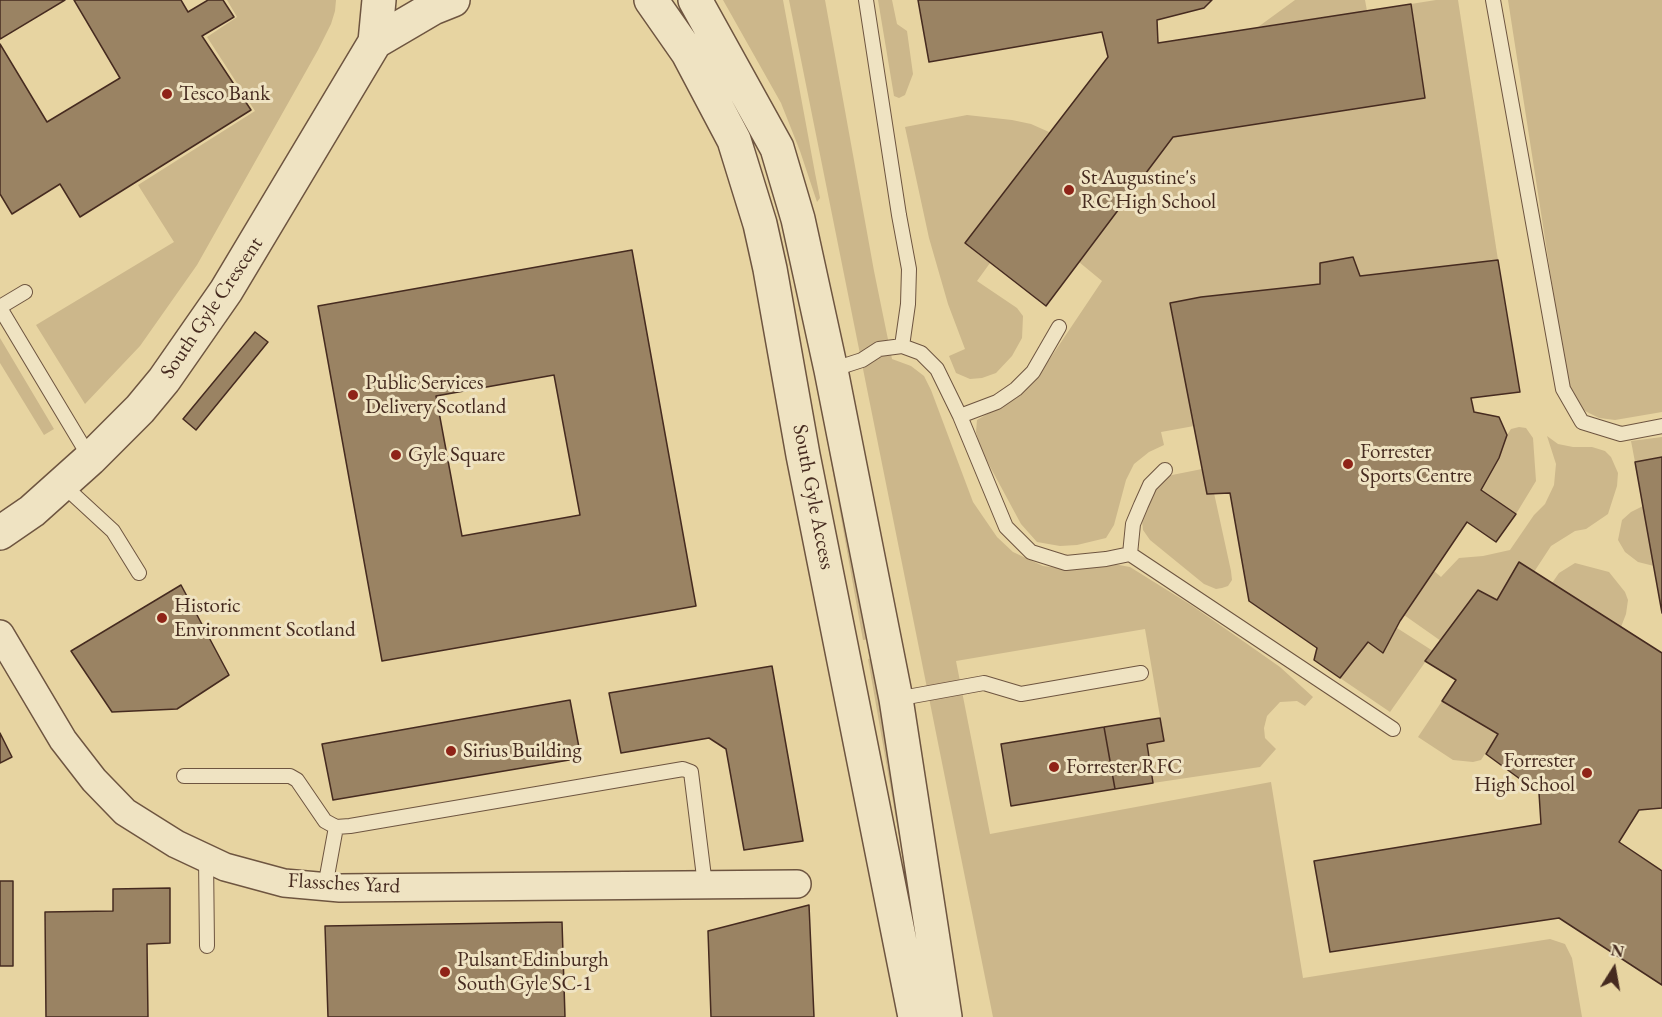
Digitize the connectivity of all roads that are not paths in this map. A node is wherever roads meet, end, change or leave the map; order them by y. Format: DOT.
graph roads {
  1 [pos="379,0"];
  2 [pos="453,0"];
  3 [pos="651,0"];
  4 [pos="695,0"];
  5 [pos="866,0"];
  6 [pos="1493,0"];
  7 [pos="375,42"];
  8 [pos="25,292"];
  9 [pos="0,308"];
  10 [pos="1059,327"];
  11 [pos="902,346"];
  12 [pos="831,370"];
  13 [pos="960,416"];
  14 [pos="1662,426"];
  15 [pos="90,459"];
  16 [pos="1165,470"];
  17 [pos="62,484"];
  18 [pos="0,533"];
  19 [pos="1130,554"];
  20 [pos="139,573"];
  21 [pos="0,634"];
  22 [pos="1141,673"];
  23 [pos="896,699"];
  24 [pos="1393,729"];
  25 [pos="184,776"];
  26 [pos="336,827"];
  27 [pos="206,858"];
  28 [pos="797,884"];
  29 [pos="705,885"];
  30 [pos="325,887"];
  31 [pos="207,946"];
  32 [pos="915,1017"];
  33 [pos="945,1017"];
  1 -- 7 [label="street, South Gyle Crescent"];
  2 -- 7 [label="street, South Gyle Crescent"];
  3 -- 32 [label="street, South Gyle Access"];
  4 -- 12 [label="street, South Gyle Access"];
  5 -- 11 [label="lane"];
  6 -- 14 [label="lane"];
  7 -- 15 [label="street, South Gyle Crescent"];
  8 -- 9 [label="lane"];
  9 -- 15 [label="lane"];
  10 -- 13 [label="lane"];
  11 -- 12 [label="lane"];
  11 -- 13 [label="lane"];
  12 -- 23 [label="street, South Gyle Access"];
  13 -- 19 [label="lane"];
  15 -- 17 [label="street, South Gyle Crescent"];
  16 -- 19 [label="lane"];
  17 -- 18 [label="street, South Gyle Crescent"];
  17 -- 20 [label="lane"];
  19 -- 24 [label="lane"];
  21 -- 27 [label="street, Flassches Yard"];
  22 -- 23 [label="lane"];
  23 -- 33 [label="street, South Gyle Access"];
  25 -- 26 [label="lane"];
  26 -- 29 [label="lane"];
  26 -- 30 [label="lane"];
  27 -- 30 [label="street, Flassches Yard"];
  27 -- 31 [label="lane"];
  28 -- 29 [label="street, Flassches Yard"];
  29 -- 30 [label="street, Flassches Yard"];
}
